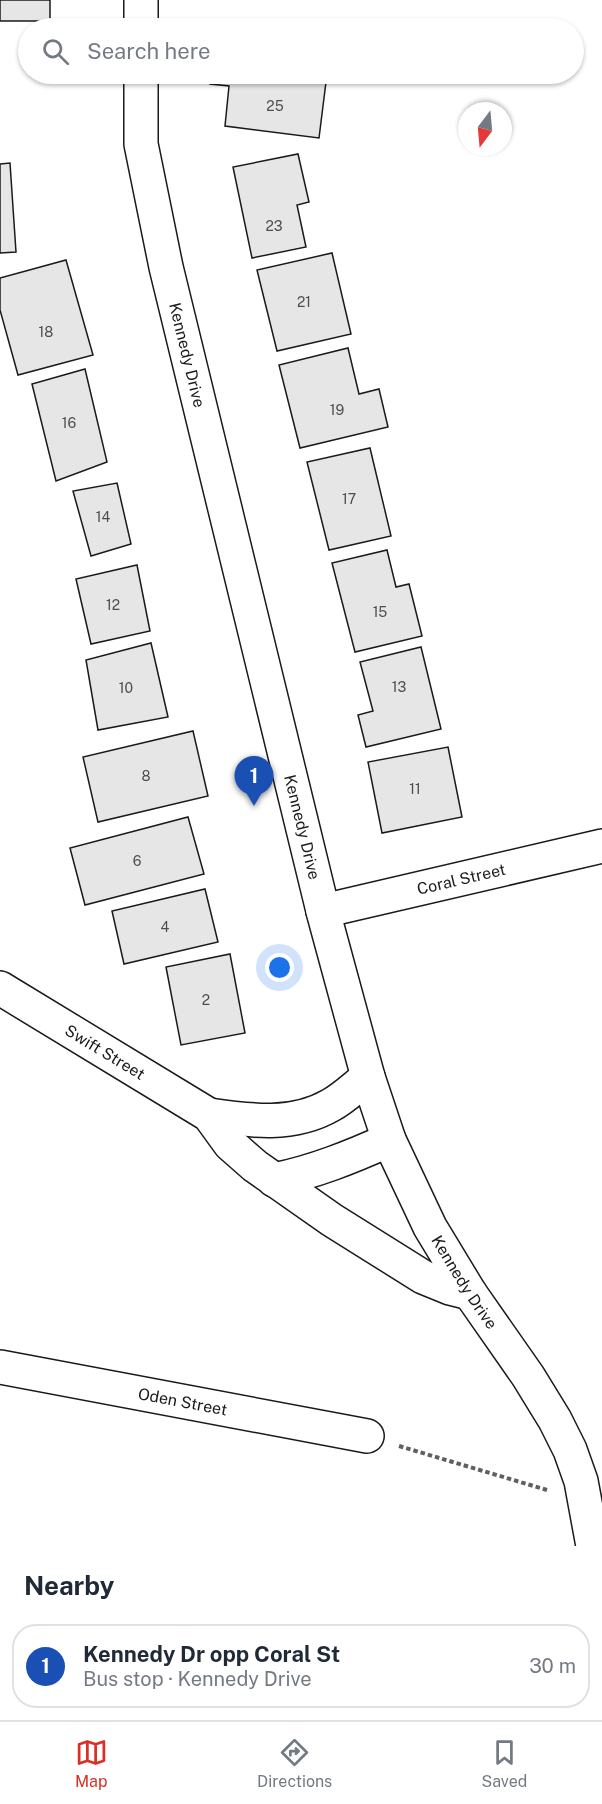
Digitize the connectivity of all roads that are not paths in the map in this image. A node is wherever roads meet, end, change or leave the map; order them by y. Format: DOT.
graph roads {
  1 [pos="141,0"];
  2 [pos="141,18"];
  3 [pos="141,84"];
  4 [pos="602,846"];
  5 [pos="323,911"];
  6 [pos="0,988"];
  7 [pos="368,1077"];
  8 [pos="209,1115"];
  9 [pos="389,1140"];
  10 [pos="274,1180"];
  11 [pos="470,1293"];
  12 [pos="0,1366"];
  13 [pos="367,1436"];
  14 [pos="594,1498"];
  15 [pos="596,1539"];
  1 -- 2 [label="main road"];
  3 -- 5 [label="main road, Kennedy Drive"];
  4 -- 5 [label="main road, Coral Street"];
  5 -- 7 [label="main road, Kennedy Drive"];
  6 -- 8 [label="main road, Swift Street"];
  7 -- 8 [label="main road, Swift Street"];
  7 -- 9 [label="main road, Kennedy Drive"];
  8 -- 10 [label="main road, Swift Street"];
  9 -- 10 [label="main road"];
  9 -- 11 [label="main road, Kennedy Drive"];
  10 -- 11 [label="main road, Swift Street"];
  11 -- 14 [label="main road, Kennedy Drive"];
  12 -- 13 [label="main road, Oden Street"];
  14 -- 15 [label="main road, Kennedy Drive"];
}
